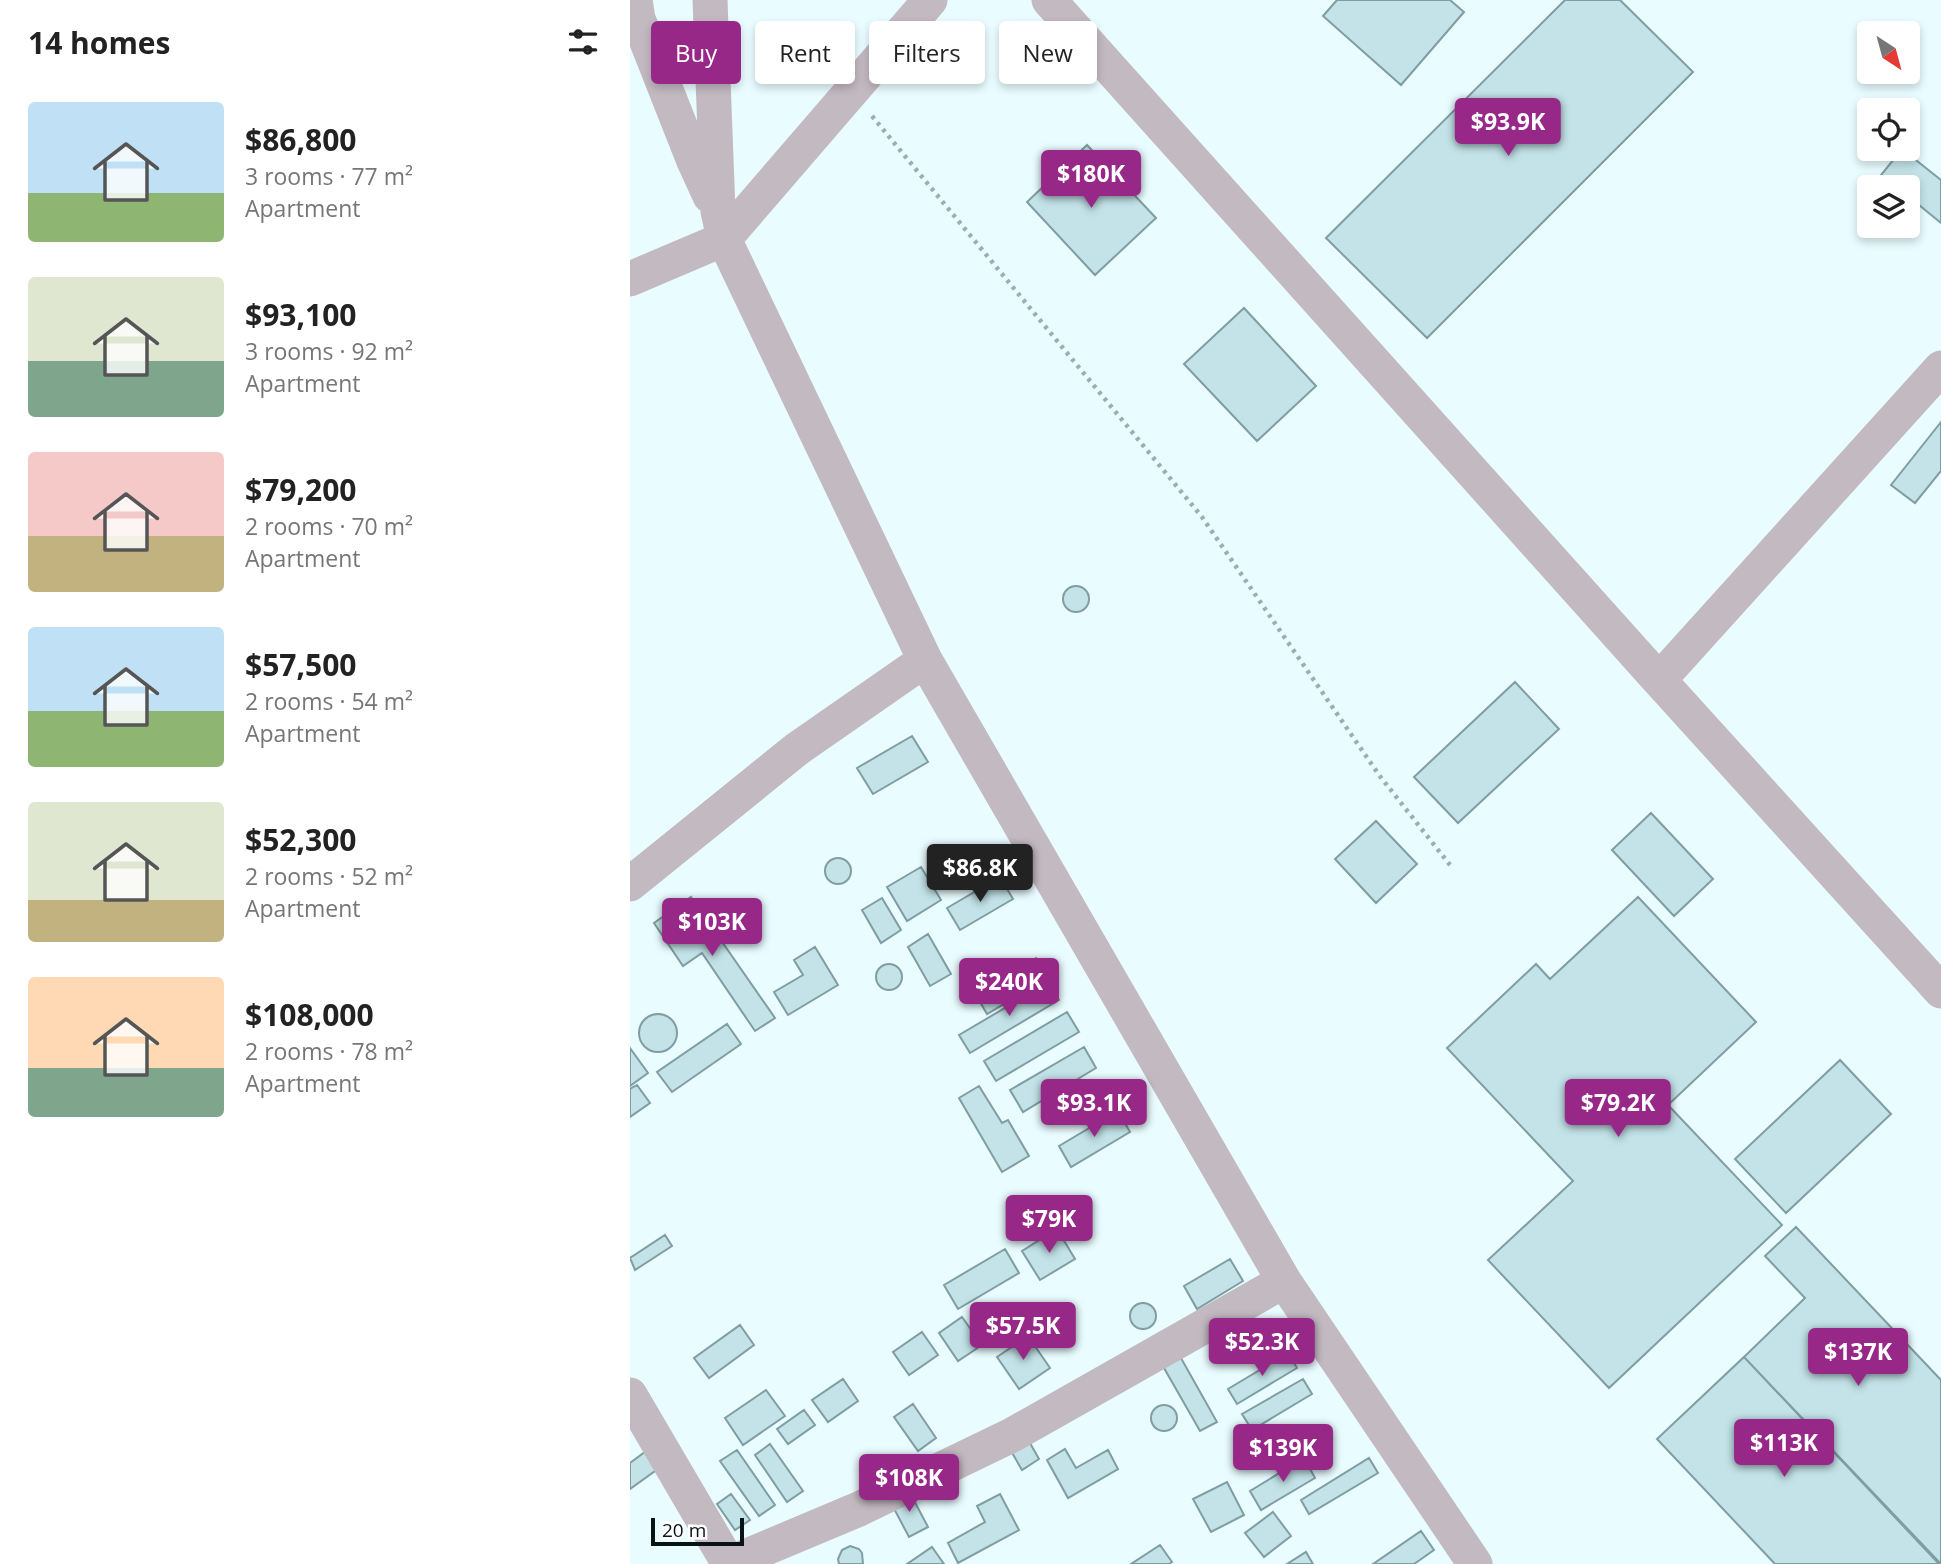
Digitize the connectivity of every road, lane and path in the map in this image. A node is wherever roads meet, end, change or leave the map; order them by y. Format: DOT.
graph roads {
  1 [pos="635,0"];
  2 [pos="710,0"];
  3 [pos="930,0"];
  4 [pos="1049,0"];
  5 [pos="852,91"];
  6 [pos="721,225"];
  7 [pos="630,279"];
  8 [pos="1941,368"];
  9 [pos="925,660"];
  10 [pos="1659,680"];
  11 [pos="1450,865"];
  12 [pos="630,884"];
  13 [pos="1941,990"];
  14 [pos="1284,1280"];
  15 [pos="630,1395"];
  16 [pos="1459,1559"];
  17 [pos="729,1564"];
  1 -- 6 [label="street"];
  2 -- 6 [label="street"];
  3 -- 5 [label="street"];
  4 -- 10 [label="street"];
  5 -- 6 [label="street"];
  5 -- 11 [label="path"];
  6 -- 7 [label="street"];
  6 -- 9 [label="street"];
  8 -- 10 [label="street"];
  9 -- 12 [label="street"];
  9 -- 14 [label="street"];
  10 -- 13 [label="street"];
  14 -- 16 [label="street"];
  14 -- 17 [label="street"];
  15 -- 17 [label="street"];
}
